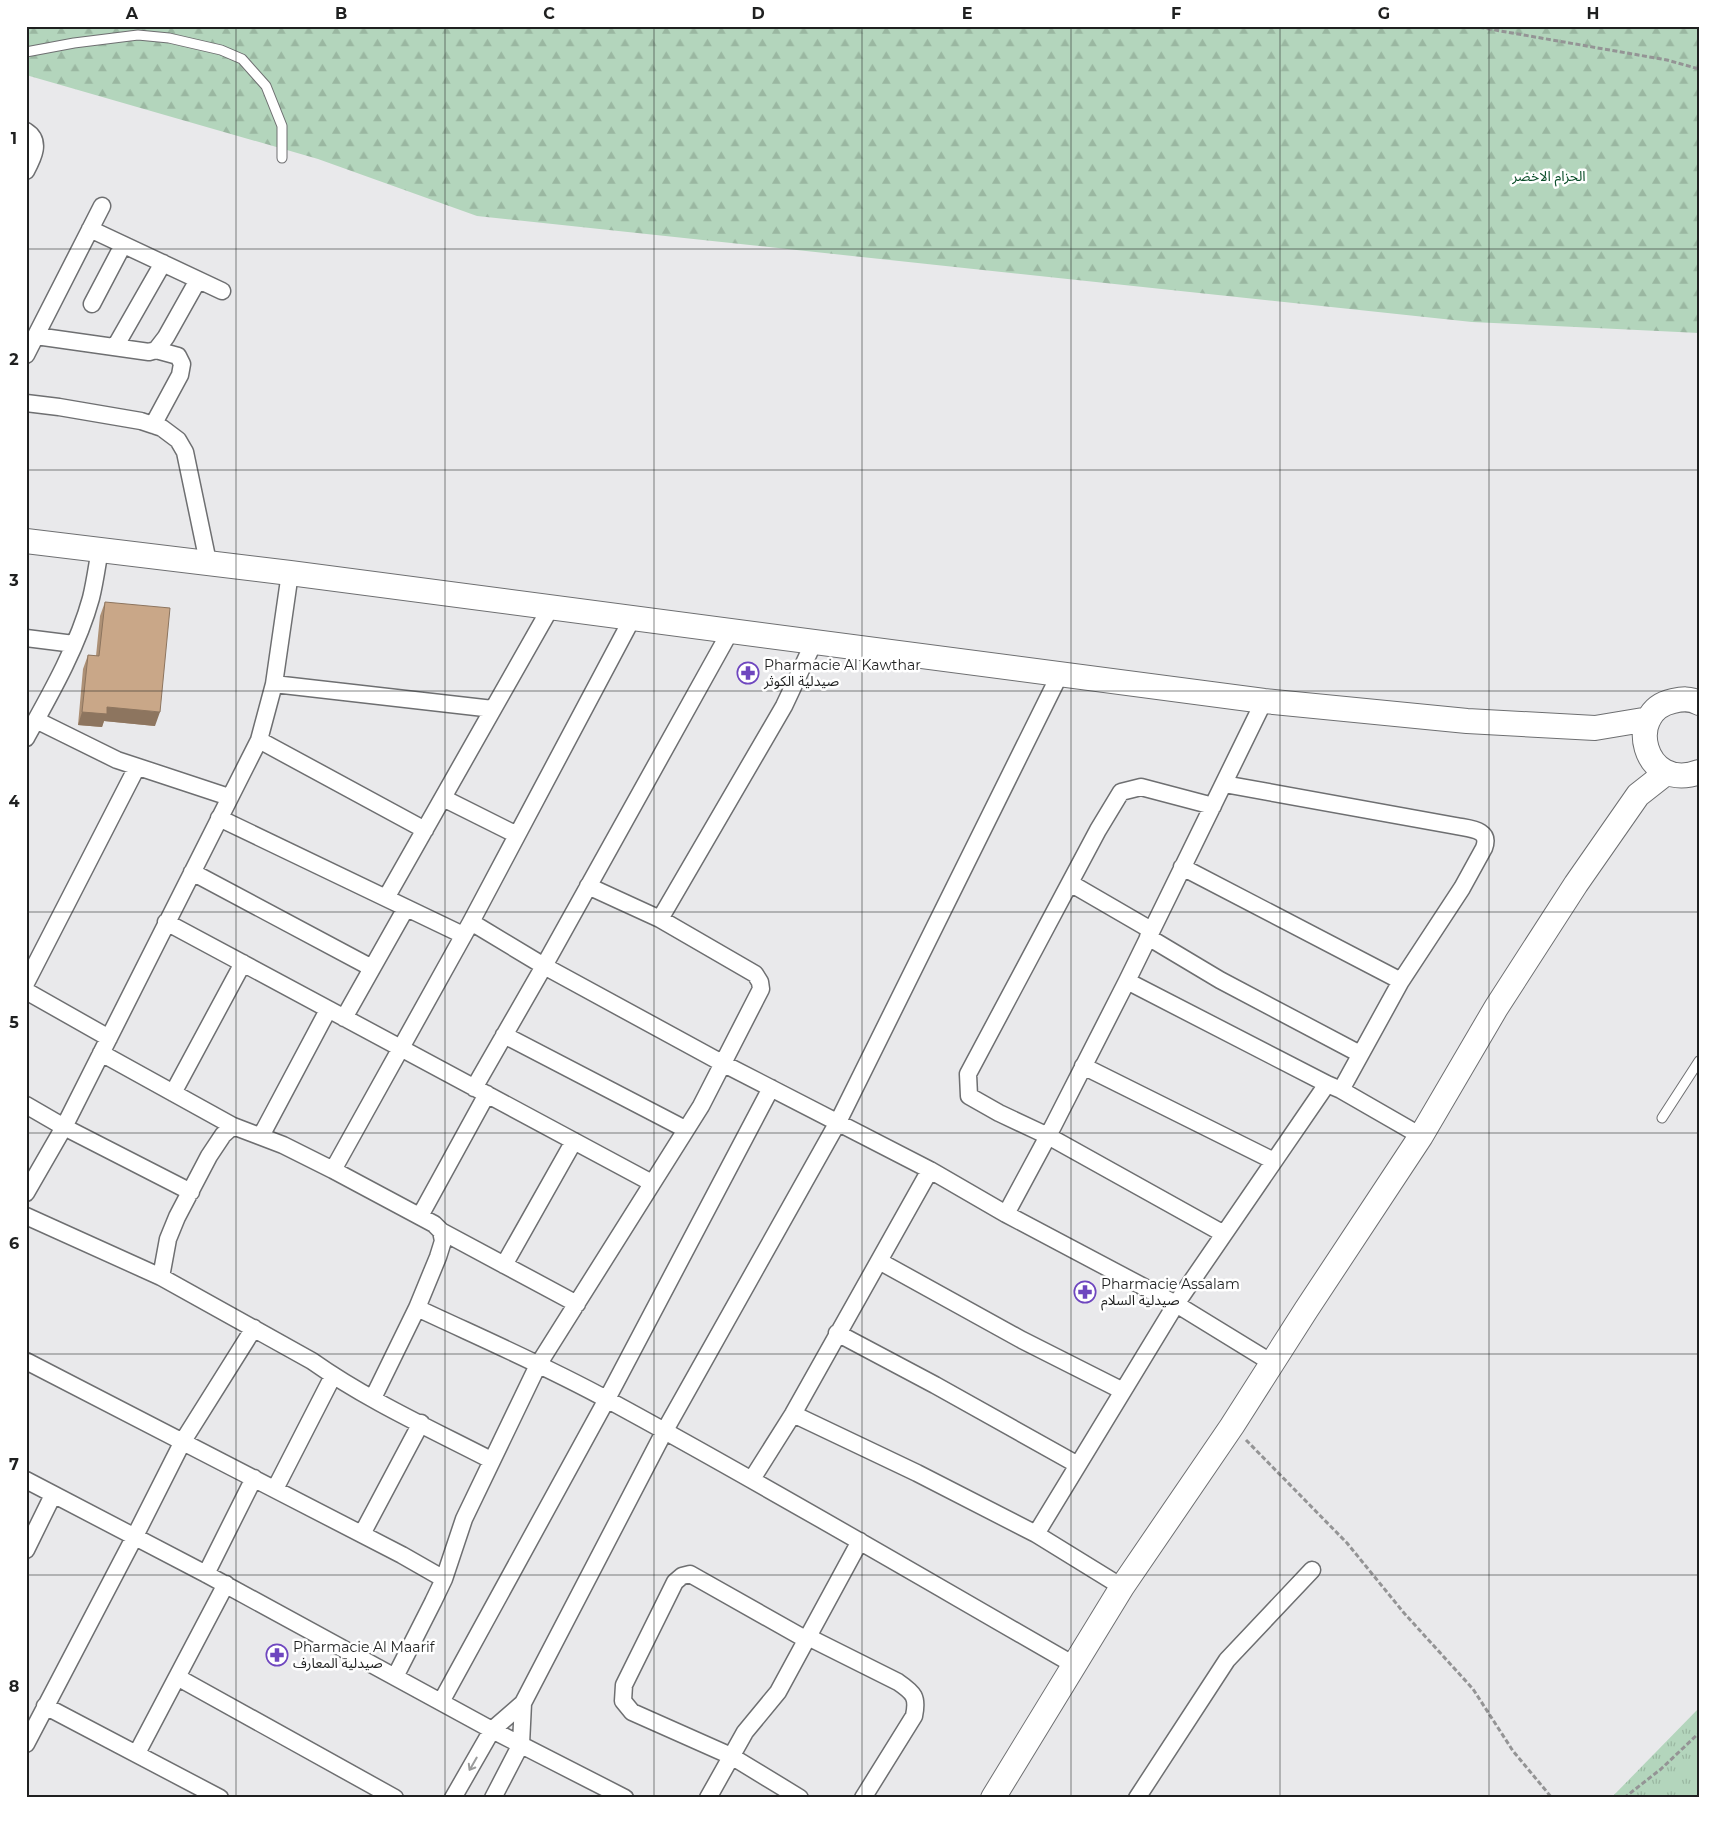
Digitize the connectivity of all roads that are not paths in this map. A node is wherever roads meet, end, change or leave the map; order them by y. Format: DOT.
graph roads {
  1 [pos="26,52"];
  2 [pos="26,131"];
  3 [pos="282,158"];
  4 [pos="26,171"];
  5 [pos="102,206"];
  6 [pos="90,230"];
  7 [pos="124,245"];
  8 [pos="163,263"];
  9 [pos="198,280"];
  10 [pos="222,291"];
  11 [pos="92,304"];
  12 [pos="36,336"];
  13 [pos="115,347"];
  14 [pos="156,350"];
  15 [pos="26,355"];
  16 [pos="26,403"];
  17 [pos="153,425"];
  18 [pos="26,541"];
  19 [pos="100,549"];
  20 [pos="208,562"];
  21 [pos="290,573"];
  22 [pos="551,606"];
  23 [pos="633,617"];
  24 [pos="730,630"];
  25 [pos="26,638"];
  26 [pos="814,642"];
  27 [pos="74,644"];
  28 [pos="1060,674"];
  29 [pos="274,684"];
  30 [pos="1264,701"];
  31 [pos="1699,703"];
  32 [pos="493,709"];
  33 [pos="36,720"];
  34 [pos="1646,736"];
  35 [pos="26,738"];
  36 [pos="259,740"];
  37 [pos="137,767"];
  38 [pos="1699,772"];
  39 [pos="1666,773"];
  40 [pos="1224,784"];
  41 [pos="1638,795"];
  42 [pos="229,797"];
  43 [pos="443,798"];
  44 [pos="1213,806"];
  45 [pos="219,818"];
  46 [pos="425,830"];
  47 [pos="517,835"];
  48 [pos="1182,867"];
  49 [pos="192,872"];
  50 [pos="1070,883"];
  51 [pos="588,886"];
  52 [pos="386,898"];
  53 [pos="406,908"];
  54 [pos="660,919"];
  55 [pos="166,922"];
  56 [pos="467,928"];
  57 [pos="1149,933"];
  58 [pos="243,964"];
  59 [pos="544,966"];
  60 [pos="372,968"];
  61 [pos="1127,981"];
  62 [pos="1401,981"];
  63 [pos="26,983"];
  64 [pos="26,991"];
  65 [pos="328,1010"];
  66 [pos="344,1018"];
  67 [pos="504,1035"];
  68 [pos="109,1038"];
  69 [pos="401,1048"];
  70 [pos="101,1053"];
  71 [pos="1360,1054"];
  72 [pos="1699,1061"];
  73 [pos="722,1063"];
  74 [pos="1083,1066"];
  75 [pos="1334,1087"];
  76 [pos="771,1088"];
  77 [pos="480,1091"];
  78 [pos="173,1093"];
  79 [pos="26,1105"];
  80 [pos="1662,1118"];
  81 [pos="838,1122"];
  82 [pos="233,1126"];
  83 [pos="64,1127"];
  84 [pos="685,1129"];
  85 [pos="261,1136"];
  86 [pos="1048,1136"];
  87 [pos="1421,1136"];
  88 [pos="574,1141"];
  89 [pos="1274,1161"];
  90 [pos="333,1170"];
  91 [pos="930,1170"];
  92 [pos="652,1183"];
  93 [pos="191,1192"];
  94 [pos="26,1193"];
  95 [pos="1006,1214"];
  96 [pos="26,1216"];
  97 [pos="420,1216"];
  98 [pos="441,1231"];
  99 [pos="1224,1234"];
  100 [pos="879,1261"];
  101 [pos="504,1265"];
  102 [pos="161,1277"];
  103 [pos="577,1304"];
  104 [pos="1176,1304"];
  105 [pos="417,1308"];
  106 [pos="254,1328"];
  107 [pos="837,1333"];
  108 [pos="26,1361"];
  109 [pos="1272,1363"];
  110 [pos="538,1365"];
  111 [pos="333,1376"];
  112 [pos="1123,1391"];
  113 [pos="373,1398"];
  114 [pos="607,1399"];
  115 [pos="793,1414"];
  116 [pos="421,1423"];
  117 [pos="664,1432"];
  118 [pos="183,1441"];
  119 [pos="491,1460"];
  120 [pos="1078,1465"];
  121 [pos="254,1478"];
  122 [pos="752,1479"];
  123 [pos="26,1480"];
  124 [pos="275,1489"];
  125 [pos="53,1495"];
  126 [pos="362,1534"];
  127 [pos="1036,1534"];
  128 [pos="135,1536"];
  129 [pos="860,1541"];
  130 [pos="26,1550"];
  131 [pos="1312,1570"];
  132 [pos="206,1574"];
  133 [pos="444,1579"];
  134 [pos="226,1584"];
  135 [pos="1122,1587"];
  136 [pos="807,1639"];
  137 [pos="1074,1665"];
  138 [pos="177,1677"];
  139 [pos="395,1677"];
  140 [pos="441,1702"];
  141 [pos="523,1703"];
  142 [pos="45,1706"];
  143 [pos="492,1730"];
  144 [pos="26,1744"];
  145 [pos="521,1744"];
  146 [pos="138,1753"];
  147 [pos="731,1756"];
  148 [pos="220,1798"];
  149 [pos="395,1798"];
  150 [pos="453,1798"];
  151 [pos="493,1798"];
  152 [pos="625,1798"];
  153 [pos="708,1798"];
  154 [pos="800,1798"];
  155 [pos="863,1798"];
  156 [pos="993,1798"];
  157 [pos="1137,1798"];
  1 -- 3 [label="lane"];
  2 -- 4 [label="street"];
  5 -- 6 [label="street"];
  6 -- 7 [label="street"];
  6 -- 12 [label="street"];
  7 -- 8 [label="street"];
  7 -- 11 [label="street"];
  8 -- 9 [label="street"];
  8 -- 13 [label="street"];
  9 -- 10 [label="street"];
  9 -- 14 [label="street"];
  12 -- 13 [label="street"];
  12 -- 15 [label="street"];
  13 -- 14 [label="street"];
  14 -- 17 [label="street"];
  16 -- 17 [label="street"];
  17 -- 20 [label="street"];
  18 -- 19 [label="street"];
  19 -- 20 [label="street"];
  19 -- 27 [label="street"];
  20 -- 21 [label="street"];
  21 -- 22 [label="street"];
  21 -- 29 [label="street"];
  22 -- 23 [label="street"];
  22 -- 32 [label="street"];
  23 -- 24 [label="street"];
  23 -- 47 [label="street"];
  24 -- 26 [label="street"];
  24 -- 51 [label="street"];
  25 -- 27 [label="street"];
  26 -- 28 [label="street"];
  26 -- 54 [label="street"];
  27 -- 33 [label="street"];
  28 -- 30 [label="street"];
  28 -- 81 [label="street"];
  29 -- 32 [label="street"];
  29 -- 36 [label="street"];
  30 -- 34 [label="street"];
  30 -- 40 [label="street"];
  31 -- 34 [label="street"];
  32 -- 43 [label="street"];
  33 -- 35 [label="street"];
  33 -- 37 [label="street"];
  34 -- 39 [label="street"];
  34 -- 41 [label="street"];
  36 -- 42 [label="street"];
  36 -- 46 [label="street"];
  37 -- 42 [label="street"];
  37 -- 63 [label="street"];
  38 -- 39 [label="street"];
  39 -- 41 [label="street"];
  40 -- 44 [label="street"];
  40 -- 62 [label="street"];
  41 -- 87 [label="street"];
  42 -- 45 [label="street"];
  43 -- 46 [label="street"];
  43 -- 47 [label="street"];
  44 -- 48 [label="street"];
  44 -- 50 [label="street"];
  45 -- 49 [label="street"];
  45 -- 52 [label="street"];
  46 -- 52 [label="street"];
  47 -- 56 [label="street"];
  48 -- 57 [label="street"];
  48 -- 62 [label="street"];
  49 -- 55 [label="street"];
  49 -- 60 [label="street"];
  50 -- 57 [label="street"];
  50 -- 86 [label="street"];
  51 -- 54 [label="street"];
  51 -- 59 [label="street"];
  52 -- 53 [label="street"];
  53 -- 56 [label="street"];
  53 -- 60 [label="street"];
  54 -- 73 [label="street"];
  55 -- 58 [label="street"];
  55 -- 68 [label="street"];
  56 -- 59 [label="street"];
  56 -- 69 [label="street"];
  57 -- 61 [label="street"];
  57 -- 71 [label="street"];
  58 -- 65 [label="street"];
  58 -- 78 [label="street"];
  59 -- 67 [label="street"];
  59 -- 73 [label="street"];
  60 -- 66 [label="street"];
  61 -- 74 [label="street"];
  61 -- 75 [label="street"];
  62 -- 71 [label="street"];
  64 -- 68 [label="street"];
  65 -- 66 [label="street"];
  65 -- 85 [label="street"];
  66 -- 69 [label="street"];
  67 -- 77 [label="street"];
  67 -- 84 [label="street"];
  68 -- 70 [label="street"];
  69 -- 77 [label="street"];
  69 -- 90 [label="street"];
  70 -- 78 [label="street"];
  70 -- 83 [label="street"];
  71 -- 75 [label="street"];
  72 -- 80 [label="lane"];
  73 -- 76 [label="street"];
  73 -- 84 [label="street"];
  74 -- 86 [label="street"];
  74 -- 89 [label="street"];
  75 -- 87 [label="street"];
  75 -- 89 [label="street"];
  76 -- 81 [label="street"];
  76 -- 114 [label="street"];
  77 -- 88 [label="street"];
  77 -- 97 [label="street"];
  78 -- 82 [label="street"];
  79 -- 83 [label="street"];
  81 -- 91 [label="street"];
  81 -- 117 [label="street"];
  82 -- 85 [label="street"];
  82 -- 93 [label="street"];
  83 -- 93 [label="street"];
  83 -- 94 [label="street"];
  84 -- 92 [label="street"];
  85 -- 90 [label="street"];
  86 -- 95 [label="street"];
  86 -- 99 [label="street"];
  87 -- 109 [label="street"];
  88 -- 92 [label="street"];
  88 -- 101 [label="street"];
  89 -- 99 [label="street"];
  90 -- 97 [label="street"];
  91 -- 95 [label="street"];
  91 -- 100 [label="street"];
  92 -- 103 [label="street"];
  93 -- 102 [label="street"];
  95 -- 104 [label="street"];
  96 -- 102 [label="street"];
  97 -- 98 [label="street"];
  98 -- 101 [label="street"];
  98 -- 105 [label="street"];
  99 -- 104 [label="street"];
  100 -- 107 [label="street"];
  100 -- 112 [label="street"];
  101 -- 103 [label="street"];
  102 -- 106 [label="street"];
  103 -- 110 [label="street"];
  104 -- 109 [label="street"];
  104 -- 112 [label="street"];
  105 -- 110 [label="street"];
  105 -- 113 [label="street"];
  106 -- 111 [label="street"];
  106 -- 118 [label="street"];
  107 -- 115 [label="street"];
  107 -- 120 [label="street"];
  108 -- 118 [label="street"];
  109 -- 135 [label="street"];
  110 -- 114 [label="street"];
  110 -- 119 [label="street"];
  111 -- 113 [label="street"];
  111 -- 124 [label="street"];
  112 -- 120 [label="street"];
  113 -- 116 [label="street"];
  114 -- 117 [label="street"];
  114 -- 140 [label="street"];
  115 -- 122 [label="street"];
  115 -- 127 [label="street"];
  116 -- 119 [label="street"];
  116 -- 126 [label="street"];
  117 -- 122 [label="street"];
  117 -- 141 [label="street"];
  118 -- 121 [label="street"];
  118 -- 128 [label="street"];
  119 -- 133 [label="street"];
  120 -- 127 [label="street"];
  121 -- 124 [label="street"];
  121 -- 132 [label="street"];
  122 -- 129 [label="street"];
  123 -- 125 [label="street"];
  124 -- 126 [label="street"];
  125 -- 128 [label="street"];
  125 -- 130 [label="street"];
  126 -- 133 [label="street"];
  127 -- 135 [label="street"];
  128 -- 132 [label="street"];
  128 -- 142 [label="street"];
  129 -- 136 [label="street"];
  129 -- 137 [label="street"];
  131 -- 157 [label="street"];
  132 -- 134 [label="street"];
  133 -- 139 [label="street"];
  134 -- 138 [label="street"];
  134 -- 139 [label="street"];
  135 -- 137 [label="street"];
  136 -- 147 [label="street"];
  136 -- 147 [label="street"];
  136 -- 155 [label="street"];
  137 -- 156 [label="street"];
  138 -- 146 [label="street"];
  138 -- 149 [label="street"];
  139 -- 140 [label="street"];
  140 -- 143 [label="street"];
  141 -- 143 [label="street"];
  141 -- 145 [label="street"];
  142 -- 144 [label="street"];
  142 -- 146 [label="street"];
  143 -- 145 [label="street"];
  143 -- 150 [label="street, one-way"];
  145 -- 151 [label="street"];
  145 -- 152 [label="street"];
  146 -- 148 [label="street"];
  147 -- 153 [label="street"];
  147 -- 154 [label="street"];
}
